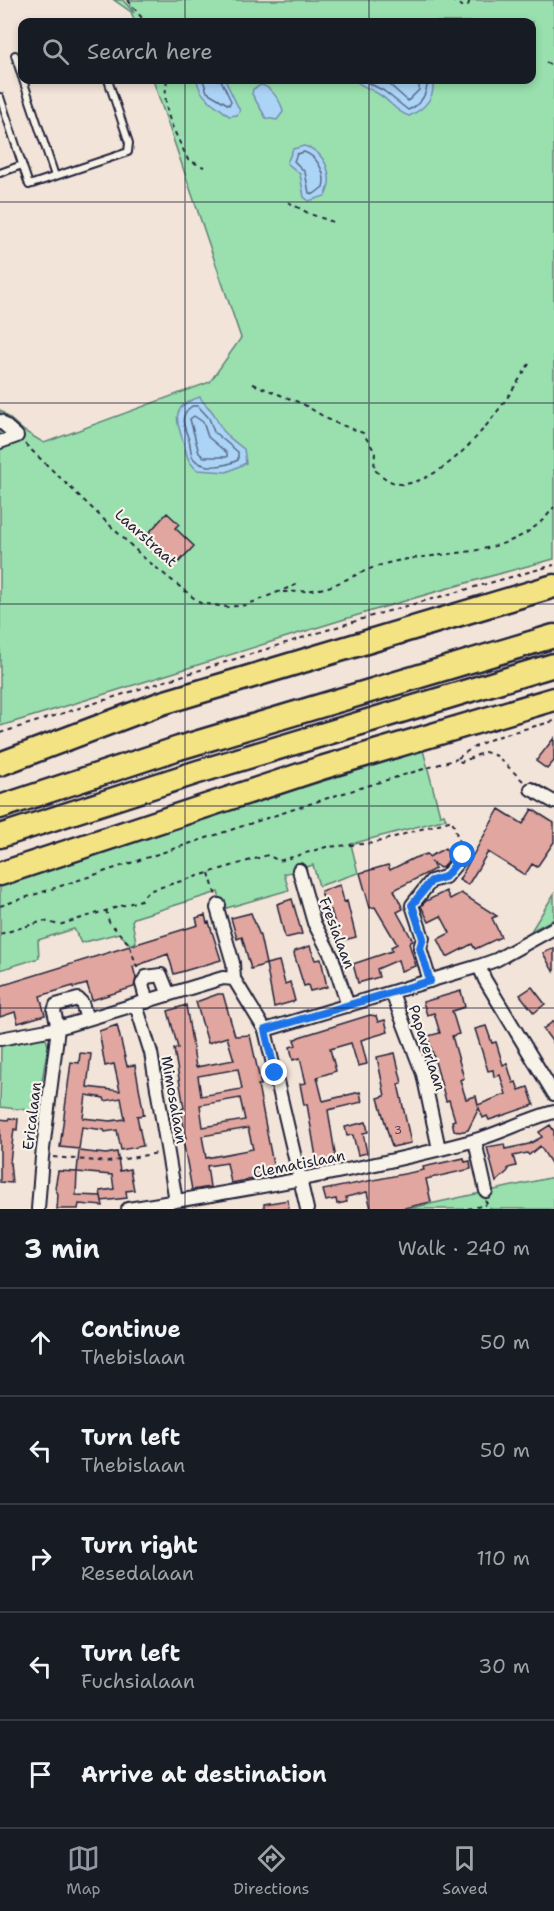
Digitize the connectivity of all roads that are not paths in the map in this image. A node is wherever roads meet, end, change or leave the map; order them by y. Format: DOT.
graph roads {
  1 [pos="15,55"];
  2 [pos="18,64"];
  3 [pos="25,84"];
  4 [pos="109,84"];
  5 [pos="0,97"];
  6 [pos="22,165"];
  7 [pos="0,172"];
  8 [pos="55,176"];
  9 [pos="0,421"];
  10 [pos="0,442"];
  11 [pos="554,586"];
  12 [pos="554,636"];
  13 [pos="554,665"];
  14 [pos="554,699"];
  15 [pos="0,764"];
  16 [pos="531,789"];
  17 [pos="554,802"];
  18 [pos="0,807"];
  19 [pos="0,836"];
  20 [pos="463,855"];
  21 [pos="299,870"];
  22 [pos="0,874"];
  23 [pos="219,905"];
  24 [pos="554,927"];
  25 [pos="479,966"];
  26 [pos="234,979"];
  27 [pos="430,981"];
  28 [pos="392,993"];
  29 [pos="169,995"];
  30 [pos="142,1004"];
  31 [pos="348,1006"];
  32 [pos="87,1019"];
  33 [pos="58,1028"];
  34 [pos="265,1030"];
  35 [pos="0,1039"];
  36 [pos="554,1094"];
  37 [pos="554,1112"];
  38 [pos="475,1141"];
  39 [pos="438,1149"];
  40 [pos="300,1180"];
  41 [pos="486,1191"];
  42 [pos="176,1201"];
  43 [pos="38,1209"];
  44 [pos="128,1209"];
  45 [pos="307,1209"];
  1 -- 2 [label="lane"];
  3 -- 8 [label="lane"];
  4 -- 8 [label="lane"];
  5 -- 6 [label="lane"];
  6 -- 7 [label="lane"];
  6 -- 8 [label="lane"];
  9 -- 10 [label="street"];
  11 -- 15 [label="highway"];
  12 -- 18 [label="highway"];
  13 -- 19 [label="highway"];
  14 -- 22 [label="highway"];
  16 -- 17 [label="street"];
  20 -- 27 [label="street"];
  21 -- 31 [label="street, Fresialaan"];
  23 -- 26 [label="street"];
  24 -- 25 [label="street"];
  25 -- 27 [label="street"];
  25 -- 36 [label="street"];
  26 -- 29 [label="street"];
  26 -- 34 [label="street"];
  27 -- 28 [label="street"];
  28 -- 31 [label="street"];
  28 -- 39 [label="street, Papaverlaan"];
  29 -- 30 [label="street"];
  29 -- 30 [label="street, Mimosalaan"];
  30 -- 32 [label="street"];
  30 -- 42 [label="street, Mimosalaan"];
  31 -- 34 [label="street"];
  32 -- 33 [label="street"];
  32 -- 33 [label="street, Ericalaan"];
  33 -- 35 [label="street"];
  33 -- 43 [label="street, Ericalaan"];
  34 -- 40 [label="street"];
  37 -- 38 [label="street, Clematislaan"];
  38 -- 39 [label="street, Clematislaan"];
  38 -- 41 [label="street"];
  39 -- 40 [label="street, Clematislaan"];
  40 -- 42 [label="street, Clematislaan"];
  40 -- 45 [label="street"];
  42 -- 44 [label="street, Clematislaan"];
}
